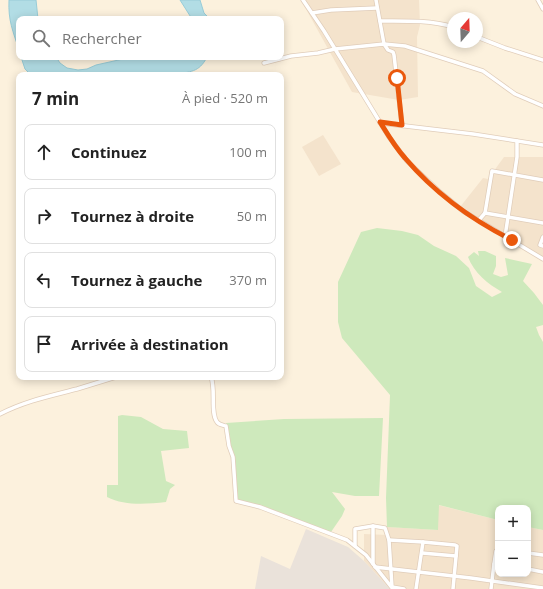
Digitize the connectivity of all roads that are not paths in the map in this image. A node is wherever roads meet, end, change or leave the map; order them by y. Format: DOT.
graph roads {
  1 [pos="303,0"];
  2 [pos="376,0"];
  3 [pos="538,0"];
  4 [pos="377,8"];
  5 [pos="543,9"];
  6 [pos="312,13"];
  7 [pos="380,21"];
  8 [pos="447,26"];
  9 [pos="483,39"];
  10 [pos="384,44"];
  11 [pos="335,49"];
  12 [pos="284,58"];
  13 [pos="276,60"];
  14 [pos="543,60"];
  15 [pos="264,63"];
  16 [pos="543,106"];
  17 [pos="380,122"];
  18 [pos="402,125"];
  19 [pos="517,141"];
  20 [pos="543,145"];
  21 [pos="514,174"];
  22 [pos="543,180"];
  23 [pos="485,214"];
  24 [pos="508,217"];
  25 [pos="479,220"];
  26 [pos="543,223"];
  27 [pos="505,237"];
  28 [pos="543,237"];
  29 [pos="541,245"];
  30 [pos="535,254"];
  31 [pos="543,260"];
  32 [pos="105,380"];
  33 [pos="212,380"];
  34 [pos="0,414"];
  35 [pos="373,526"];
  36 [pos="389,540"];
  37 [pos="423,542"];
  38 [pos="355,546"];
  39 [pos="422,553"];
  40 [pos="531,553"];
  41 [pos="543,555"];
  42 [pos="456,556"];
  43 [pos="374,566"];
  44 [pos="391,568"];
  45 [pos="495,568"];
  46 [pos="531,570"];
  47 [pos="419,572"];
  48 [pos="543,572"];
  49 [pos="454,576"];
  50 [pos="492,581"];
  51 [pos="393,588"];
  52 [pos="532,588"];
  53 [pos="543,588"];
  54 [pos="404,589"];
  55 [pos="416,589"];
  56 [pos="452,589"];
  57 [pos="491,589"];
  1 -- 6 [label="street"];
  2 -- 4 [label="street"];
  3 -- 5 [label="street"];
  4 -- 6 [label="street"];
  4 -- 7 [label="street"];
  6 -- 11 [label="street"];
  7 -- 8 [label="street"];
  7 -- 10 [label="street"];
  9 -- 14 [label="street"];
  10 -- 11 [label="street"];
  10 -- 16 [label="street"];
  10 -- 18 [label="street"];
  11 -- 12 [label="street"];
  11 -- 17 [label="street"];
  13 -- 15 [label="street"];
  17 -- 18 [label="street"];
  17 -- 25 [label="street"];
  18 -- 19 [label="street"];
  19 -- 20 [label="street"];
  19 -- 21 [label="street"];
  21 -- 22 [label="street"];
  21 -- 23 [label="street"];
  21 -- 24 [label="street"];
  23 -- 24 [label="street"];
  23 -- 25 [label="street"];
  24 -- 26 [label="street"];
  24 -- 27 [label="street"];
  25 -- 27 [label="street"];
  27 -- 30 [label="street"];
  28 -- 29 [label="street"];
  29 -- 30 [label="street"];
  30 -- 31 [label="street"];
  32 -- 34 [label="street"];
  33 -- 38 [label="street"];
  35 -- 36 [label="street"];
  35 -- 38 [label="street"];
  35 -- 43 [label="street"];
  36 -- 37 [label="street"];
  36 -- 44 [label="street"];
  37 -- 39 [label="street"];
  37 -- 42 [label="street"];
  38 -- 43 [label="street"];
  39 -- 42 [label="street"];
  39 -- 47 [label="street"];
  40 -- 41 [label="street"];
  42 -- 49 [label="street"];
  43 -- 44 [label="street"];
  43 -- 51 [label="street"];
  44 -- 47 [label="street"];
  44 -- 51 [label="street"];
  45 -- 50 [label="street"];
  46 -- 48 [label="street"];
  47 -- 49 [label="street"];
  47 -- 55 [label="street"];
  49 -- 50 [label="street"];
  49 -- 56 [label="street"];
  50 -- 52 [label="street"];
  50 -- 57 [label="street"];
  51 -- 54 [label="street"];
  52 -- 53 [label="street"];
}
